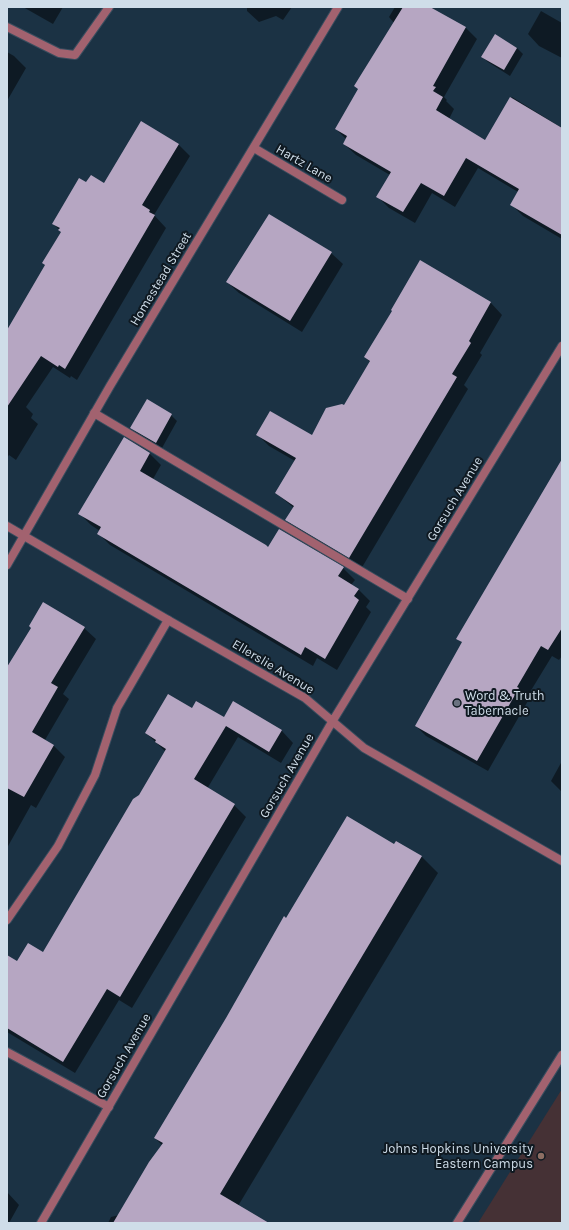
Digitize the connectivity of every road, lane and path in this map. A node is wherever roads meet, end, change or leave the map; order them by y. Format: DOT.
graph roads {
  1 [pos="109,7"];
  2 [pos="338,7"];
  3 [pos="7,27"];
  4 [pos="254,148"];
  5 [pos="342,200"];
  6 [pos="562,346"];
  7 [pos="94,413"];
  8 [pos="7,526"];
  9 [pos="24,536"];
  10 [pos="7,565"];
  11 [pos="408,599"];
  12 [pos="168,620"];
  13 [pos="332,722"];
  14 [pos="562,861"];
  15 [pos="7,920"];
  16 [pos="7,1052"];
  17 [pos="562,1056"];
  18 [pos="109,1107"];
  19 [pos="41,1223"];
  20 [pos="457,1223"];
  1 -- 3 [label="street"];
  2 -- 4 [label="street, Homestead Street"];
  4 -- 5 [label="street, Hartz Lane"];
  4 -- 7 [label="street, Homestead Street"];
  6 -- 11 [label="street, Gorsuch Avenue"];
  7 -- 9 [label="street, Homestead Street"];
  7 -- 11 [label="street"];
  8 -- 9 [label="street, Ellerslie Avenue"];
  9 -- 10 [label="street, Homestead Street"];
  9 -- 12 [label="street, Ellerslie Avenue"];
  11 -- 13 [label="street, Gorsuch Avenue"];
  12 -- 13 [label="street, Ellerslie Avenue"];
  12 -- 15 [label="street"];
  13 -- 14 [label="street, Ellerslie Avenue"];
  13 -- 18 [label="street, Gorsuch Avenue"];
  16 -- 18 [label="street"];
  17 -- 20 [label="street"];
  18 -- 19 [label="street, Gorsuch Avenue"];
}
